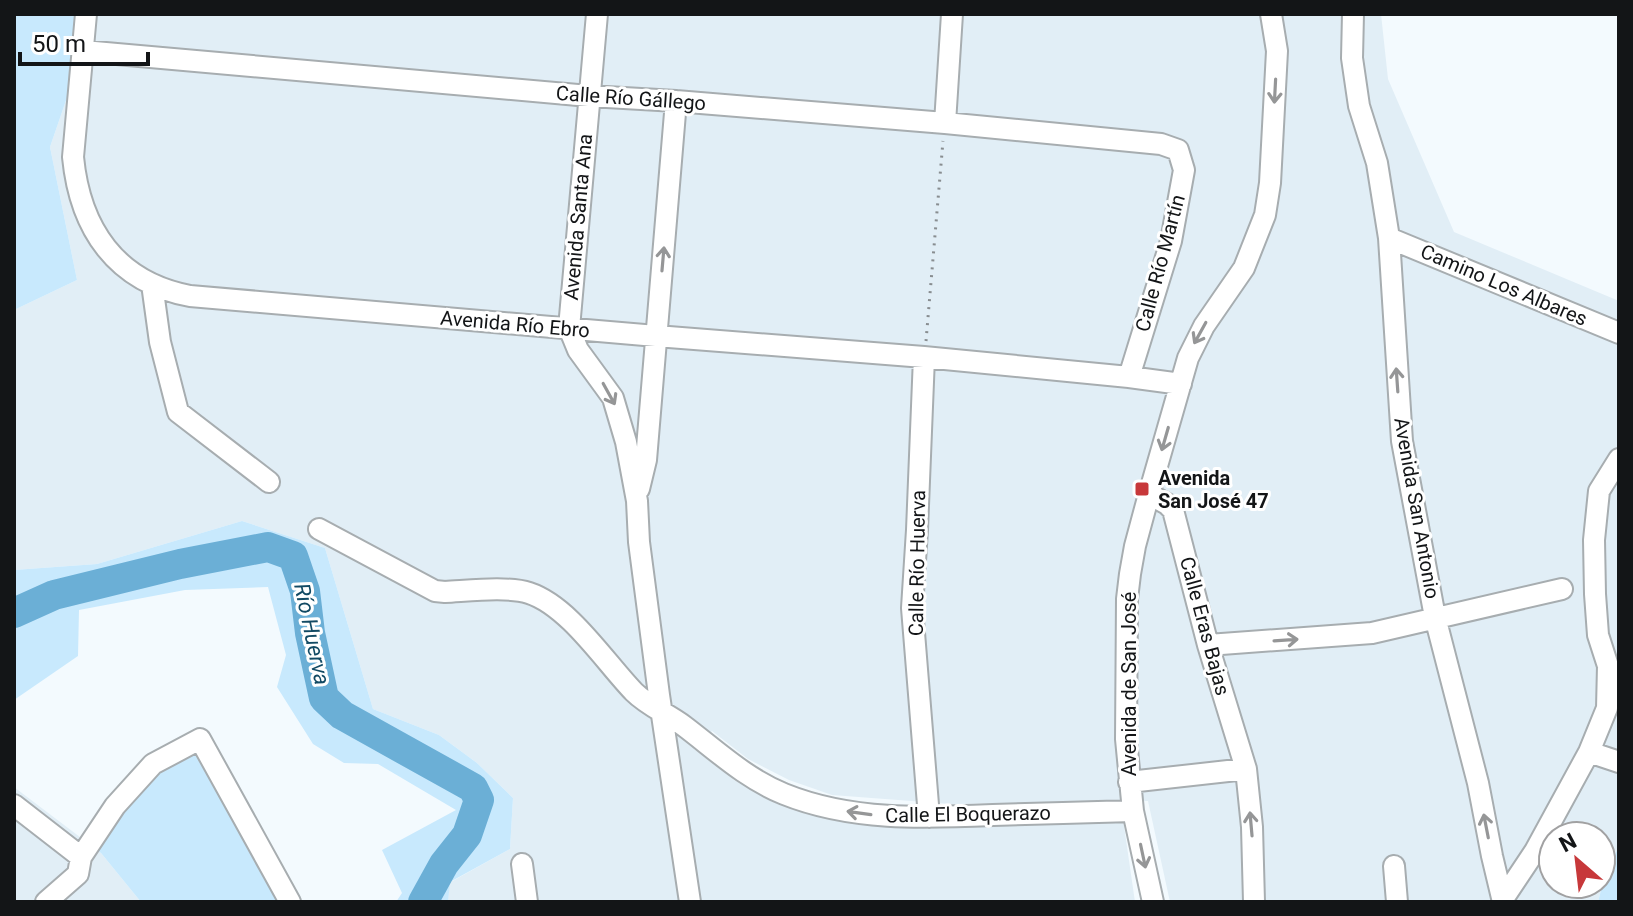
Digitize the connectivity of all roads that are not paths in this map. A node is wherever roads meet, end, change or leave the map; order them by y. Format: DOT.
graph roads {
  1 [pos="86,14"];
  2 [pos="597,14"];
  3 [pos="952,14"];
  4 [pos="1271,14"];
  5 [pos="1353,14"];
  6 [pos="83,51"];
  7 [pos="589,96"];
  8 [pos="676,101"];
  9 [pos="945,123"];
  10 [pos="1178,150"];
  11 [pos="1389,238"];
  12 [pos="152,284"];
  13 [pos="569,328"];
  14 [pos="1619,333"];
  15 [pos="656,336"];
  16 [pos="924,357"];
  17 [pos="1129,377"];
  18 [pos="1181,384"];
  19 [pos="1619,459"];
  20 [pos="269,482"];
  21 [pos="1149,494"];
  22 [pos="637,501"];
  23 [pos="319,529"];
  24 [pos="1562,589"];
  25 [pos="1435,617"];
  26 [pos="1208,645"];
  27 [pos="1614,667"];
  28 [pos="662,711"];
  29 [pos="1589,752"];
  30 [pos="1619,762"];
  31 [pos="1246,769"];
  32 [pos="1129,782"];
  33 [pos="14,805"];
  34 [pos="1133,811"];
  35 [pos="929,817"];
  36 [pos="81,857"];
  37 [pos="522,864"];
  38 [pos="1394,866"];
  39 [pos="1503,901"];
  40 [pos="46,902"];
  41 [pos="290,902"];
  42 [pos="527,902"];
  43 [pos="690,902"];
  44 [pos="1153,902"];
  45 [pos="1254,902"];
  46 [pos="1397,902"];
  1 -- 6 [label="street, Avenida Río Ebro"];
  2 -- 7 [label="street, Avenida Santa Ana"];
  3 -- 9 [label="street"];
  4 -- 18 [label="street, Avenida de San José, one-way"];
  5 -- 11 [label="street, Avenida San Antonio"];
  6 -- 7 [label="street, Calle Río Gállego"];
  6 -- 12 [label="street, Avenida Río Ebro"];
  7 -- 8 [label="street, Calle Río Gállego"];
  7 -- 13 [label="street, Avenida Santa Ana"];
  8 -- 9 [label="street, Calle Río Gállego"];
  15 -- 8 [label="street, Avenida Santa Ana, one-way"];
  9 -- 10 [label="street, Calle Río Gállego"];
  10 -- 17 [label="street, Calle Río Martín"];
  11 -- 14 [label="street, Camino Los Albares"];
  25 -- 11 [label="street, Avenida San Antonio, one-way"];
  12 -- 13 [label="street, Avenida Río Ebro"];
  12 -- 20 [label="street"];
  13 -- 15 [label="street, Avenida Río Ebro"];
  13 -- 22 [label="street, Avenida Santa Ana, one-way"];
  15 -- 16 [label="street, Avenida Río Ebro"];
  15 -- 22 [label="street, Avenida Santa Ana"];
  16 -- 17 [label="street, Avenida Río Ebro"];
  16 -- 35 [label="street, Calle Río Huerva"];
  17 -- 18 [label="street, Avenida Río Ebro"];
  18 -- 21 [label="street, Avenida de San José, one-way"];
  19 -- 27 [label="street"];
  21 -- 26 [label="street, Calle Eras Bajas"];
  21 -- 32 [label="street, Avenida de San José"];
  22 -- 28 [label="street, Avenida Santa Ana"];
  23 -- 28 [label="street, Calle El Boquerazo"];
  24 -- 25 [label="street"];
  26 -- 25 [label="street, one-way"];
  39 -- 25 [label="street, Avenida San Antonio, one-way"];
  26 -- 31 [label="street, Calle Eras Bajas"];
  27 -- 29 [label="street"];
  35 -- 28 [label="street, Calle El Boquerazo, one-way"];
  28 -- 43 [label="street, Avenida Santa Ana"];
  29 -- 30 [label="street"];
  29 -- 39 [label="street"];
  31 -- 32 [label="street"];
  45 -- 31 [label="street, Calle Eras Bajas, one-way"];
  32 -- 34 [label="street, Avenida de San José"];
  33 -- 36 [label="street"];
  34 -- 35 [label="street, Calle El Boquerazo"];
  34 -- 44 [label="street, Avenida de San José, one-way"];
  36 -- 40 [label="street"];
  36 -- 41 [label="street"];
  37 -- 42 [label="street"];
  38 -- 46 [label="street"];
}
